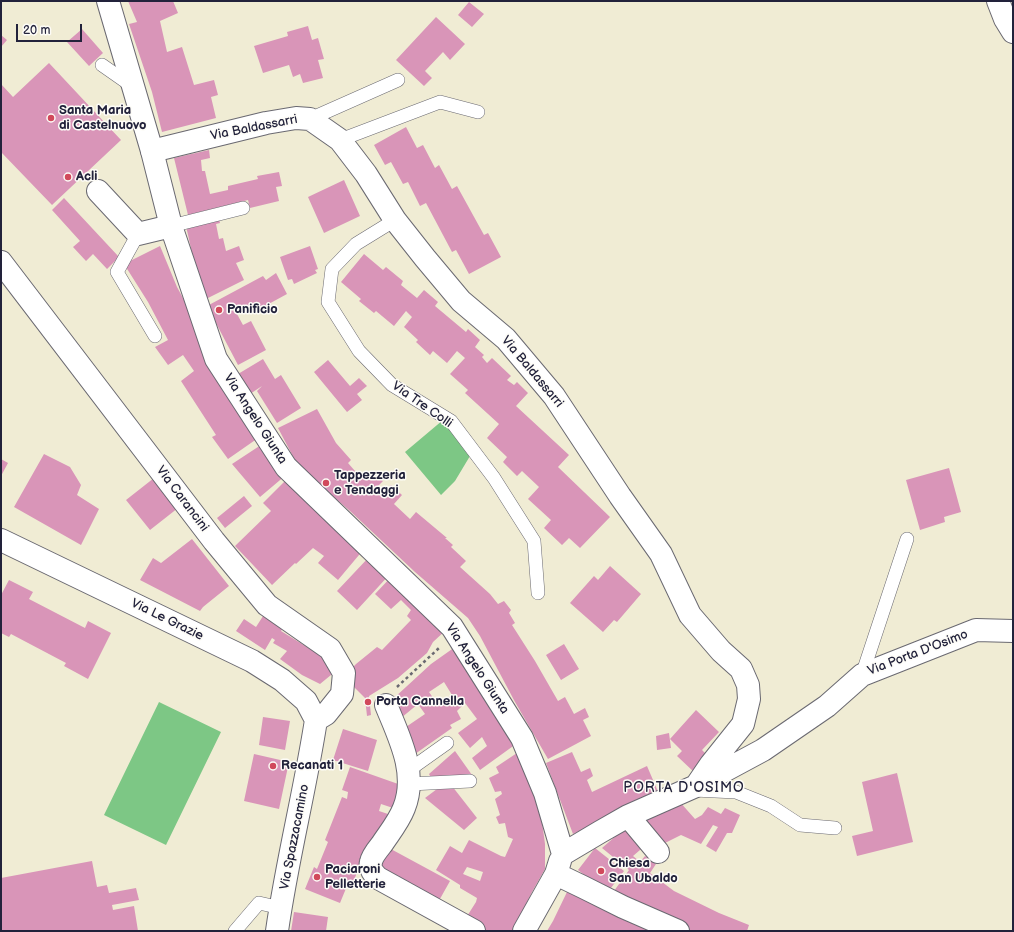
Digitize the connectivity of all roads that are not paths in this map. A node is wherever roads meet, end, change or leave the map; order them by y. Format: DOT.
graph roads {
  1 [pos="108,1"];
  2 [pos="998,1"];
  3 [pos="1013,32"];
  4 [pos="102,65"];
  5 [pos="398,80"];
  6 [pos="134,87"];
  7 [pos="478,112"];
  8 [pos="310,119"];
  9 [pos="340,140"];
  10 [pos="152,151"];
  11 [pos="98,191"];
  12 [pos="243,208"];
  13 [pos="395,220"];
  14 [pos="171,226"];
  15 [pos="138,234"];
  16 [pos="1,262"];
  17 [pos="155,336"];
  18 [pos="907,539"];
  19 [pos="1,540"];
  20 [pos="538,594"];
  21 [pos="1013,631"];
  22 [pos="862,675"];
  23 [pos="386,705"];
  24 [pos="316,720"];
  25 [pos="447,744"];
  26 [pos="410,777"];
  27 [pos="470,781"];
  28 [pos="692,788"];
  29 [pos="628,816"];
  30 [pos="835,828"];
  31 [pos="658,852"];
  32 [pos="559,864"];
  33 [pos="281,908"];
  34 [pos="235,931"];
  35 [pos="277,931"];
  36 [pos="474,931"];
  37 [pos="524,931"];
  38 [pos="678,931"];
  1 -- 6 [label="street, Via Angelo Giunta"];
  2 -- 3 [label="street"];
  4 -- 6 [label="lane"];
  5 -- 8 [label="lane"];
  6 -- 10 [label="street, Via Angelo Giunta"];
  7 -- 9 [label="lane"];
  8 -- 9 [label="street, Via Baldassarri"];
  8 -- 10 [label="street, Via Baldassarri"];
  9 -- 13 [label="street, Via Baldassarri"];
  10 -- 14 [label="street, Via Angelo Giunta"];
  11 -- 15 [label="street"];
  12 -- 14 [label="lane"];
  13 -- 20 [label="lane, Via Tre Colli"];
  13 -- 28 [label="street, Via Baldassarri"];
  14 -- 15 [label="street"];
  14 -- 32 [label="street, Via Angelo Giunta"];
  15 -- 17 [label="lane"];
  16 -- 24 [label="street, Via Carancini"];
  18 -- 22 [label="lane"];
  19 -- 24 [label="street, Via Le Grazie"];
  21 -- 22 [label="street, Via Porta D'Osimo"];
  22 -- 28 [label="street, Via Porta D'Osimo"];
  23 -- 26 [label="street"];
  24 -- 33 [label="street, Via Spazzacamino"];
  25 -- 26 [label="lane"];
  26 -- 27 [label="lane"];
  26 -- 36 [label="street"];
  28 -- 29 [label="street, Via Porta D'Osimo"];
  28 -- 30 [label="lane"];
  29 -- 31 [label="street"];
  29 -- 32 [label="street, Via Porta D'Osimo"];
  32 -- 37 [label="street"];
  32 -- 38 [label="street"];
  33 -- 34 [label="lane"];
  33 -- 35 [label="street, Via Spazzacamino"];
}
